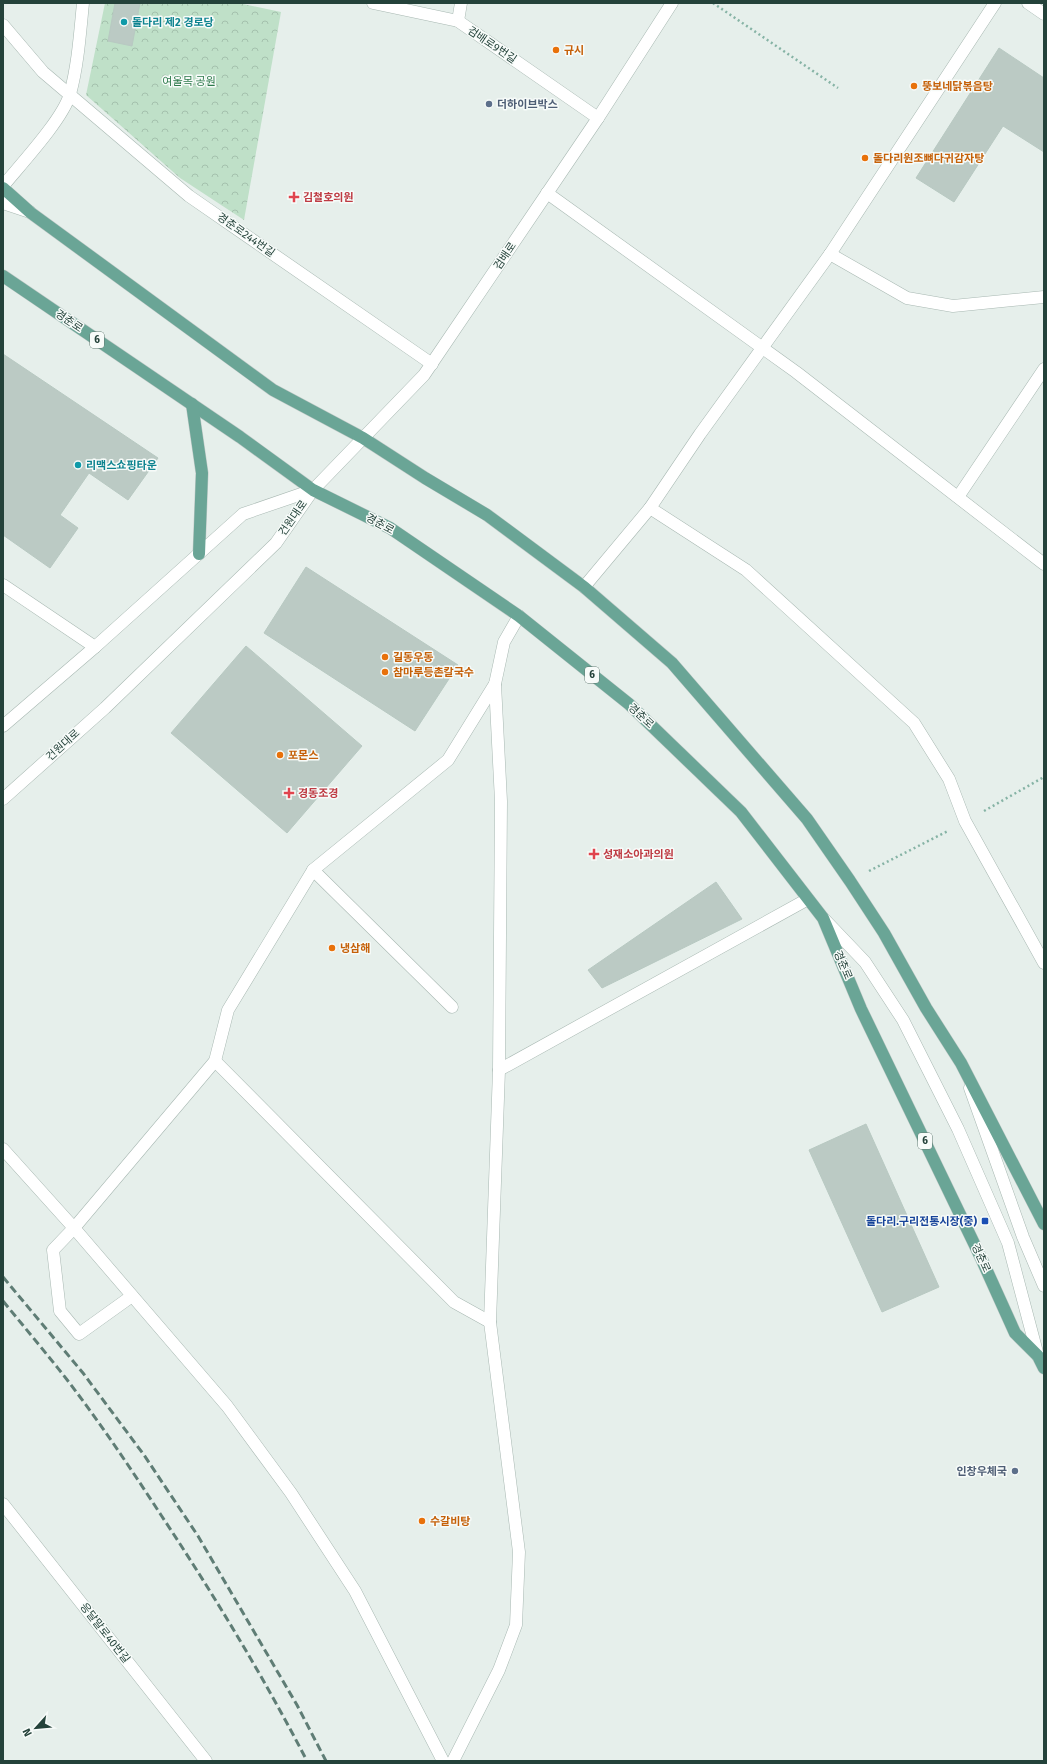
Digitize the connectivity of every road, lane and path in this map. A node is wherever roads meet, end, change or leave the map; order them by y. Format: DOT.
graph roads {
  1 [pos="83,3"];
  2 [pos="373,3"];
  3 [pos="461,3"];
  4 [pos="672,3"];
  5 [pos="713,3"];
  6 [pos="995,3"];
  7 [pos="1028,3"];
  8 [pos="1044,14"];
  9 [pos="458,21"];
  10 [pos="3,25"];
  11 [pos="838,88"];
  12 [pos="70,95"];
  13 [pos="598,118"];
  14 [pos="3,187"];
  15 [pos="547,193"];
  16 [pos="3,203"];
  17 [pos="31,213"];
  18 [pos="830,254"];
  19 [pos="3,276"];
  20 [pos="1044,297"];
  21 [pos="762,348"];
  22 [pos="432,364"];
  23 [pos="1044,369"];
  24 [pos="192,404"];
  25 [pos="363,438"];
  26 [pos="313,490"];
  27 [pos="958,497"];
  28 [pos="650,508"];
  29 [pos="199,554"];
  30 [pos="1044,564"];
  31 [pos="3,585"];
  32 [pos="584,587"];
  33 [pos="519,616"];
  34 [pos="95,647"];
  35 [pos="495,684"];
  36 [pos="3,726"];
  37 [pos="3,800"];
  38 [pos="313,870"];
  39 [pos="808,899"];
  40 [pos="823,918"];
  41 [pos="1044,963"];
  42 [pos="452,1007"];
  43 [pos="215,1061"];
  44 [pos="961,1063"];
  45 [pos="499,1070"];
  46 [pos="3,1149"];
  47 [pos="1044,1224"];
  48 [pos="74,1228"];
  49 [pos="1044,1286"];
  50 [pos="132,1296"];
  51 [pos="490,1322"];
  52 [pos="1038,1356"];
  53 [pos="1044,1368"];
  54 [pos="3,1504"];
  55 [pos="206,1761"];
  56 [pos="443,1761"];
  57 [pos="453,1761"];
  1 -- 12 [label="street"];
  2 -- 9 [label="street, 검배로9번길"];
  3 -- 9 [label="street"];
  4 -- 13 [label="street, 검배로"];
  5 -- 11 [label="path"];
  6 -- 18 [label="street"];
  7 -- 8 [label="street"];
  9 -- 13 [label="street, 검배로9번길"];
  10 -- 12 [label="street, 경춘로244번길"];
  12 -- 14 [label="street"];
  12 -- 22 [label="street, 경춘로244번길"];
  13 -- 15 [label="street, 검배로"];
  14 -- 17 [label="main road"];
  15 -- 21 [label="street"];
  15 -- 22 [label="street, 검배로"];
  16 -- 17 [label="street"];
  17 -- 25 [label="main road"];
  18 -- 20 [label="street"];
  18 -- 21 [label="street"];
  19 -- 24 [label="main road, 경춘로 / 6"];
  21 -- 27 [label="street"];
  21 -- 28 [label="street"];
  22 -- 25 [label="street, 검배로"];
  23 -- 27 [label="street"];
  24 -- 26 [label="main road, 경춘로 / 6"];
  24 -- 29 [label="main road"];
  25 -- 26 [label="street, 검배로"];
  25 -- 32 [label="main road"];
  26 -- 29 [label="street, 건원대로"];
  26 -- 33 [label="main road, 경춘로 / 6"];
  26 -- 37 [label="street, 건원대로"];
  27 -- 30 [label="street"];
  28 -- 32 [label="street"];
  28 -- 41 [label="street"];
  29 -- 34 [label="street, 건원대로"];
  31 -- 34 [label="street"];
  32 -- 44 [label="main road"];
  33 -- 35 [label="street"];
  33 -- 39 [label="main road, 경춘로 / 6"];
  34 -- 36 [label="street, 건원대로"];
  35 -- 38 [label="street"];
  35 -- 45 [label="street"];
  38 -- 42 [label="street"];
  38 -- 43 [label="street"];
  39 -- 40 [label="main road, 경춘로 / 6"];
  39 -- 45 [label="street"];
  40 -- 52 [label="main road, 경춘로 / 6"];
  40 -- 52 [label="street"];
  43 -- 48 [label="street"];
  43 -- 51 [label="street"];
  44 -- 47 [label="main road"];
  44 -- 49 [label="street"];
  45 -- 51 [label="street"];
  46 -- 48 [label="street"];
  48 -- 50 [label="street"];
  48 -- 50 [label="street"];
  50 -- 56 [label="street"];
  51 -- 57 [label="street"];
  52 -- 53 [label="main road, 경춘로 / 6"];
  54 -- 55 [label="street, 응달말로40번길"];
}
